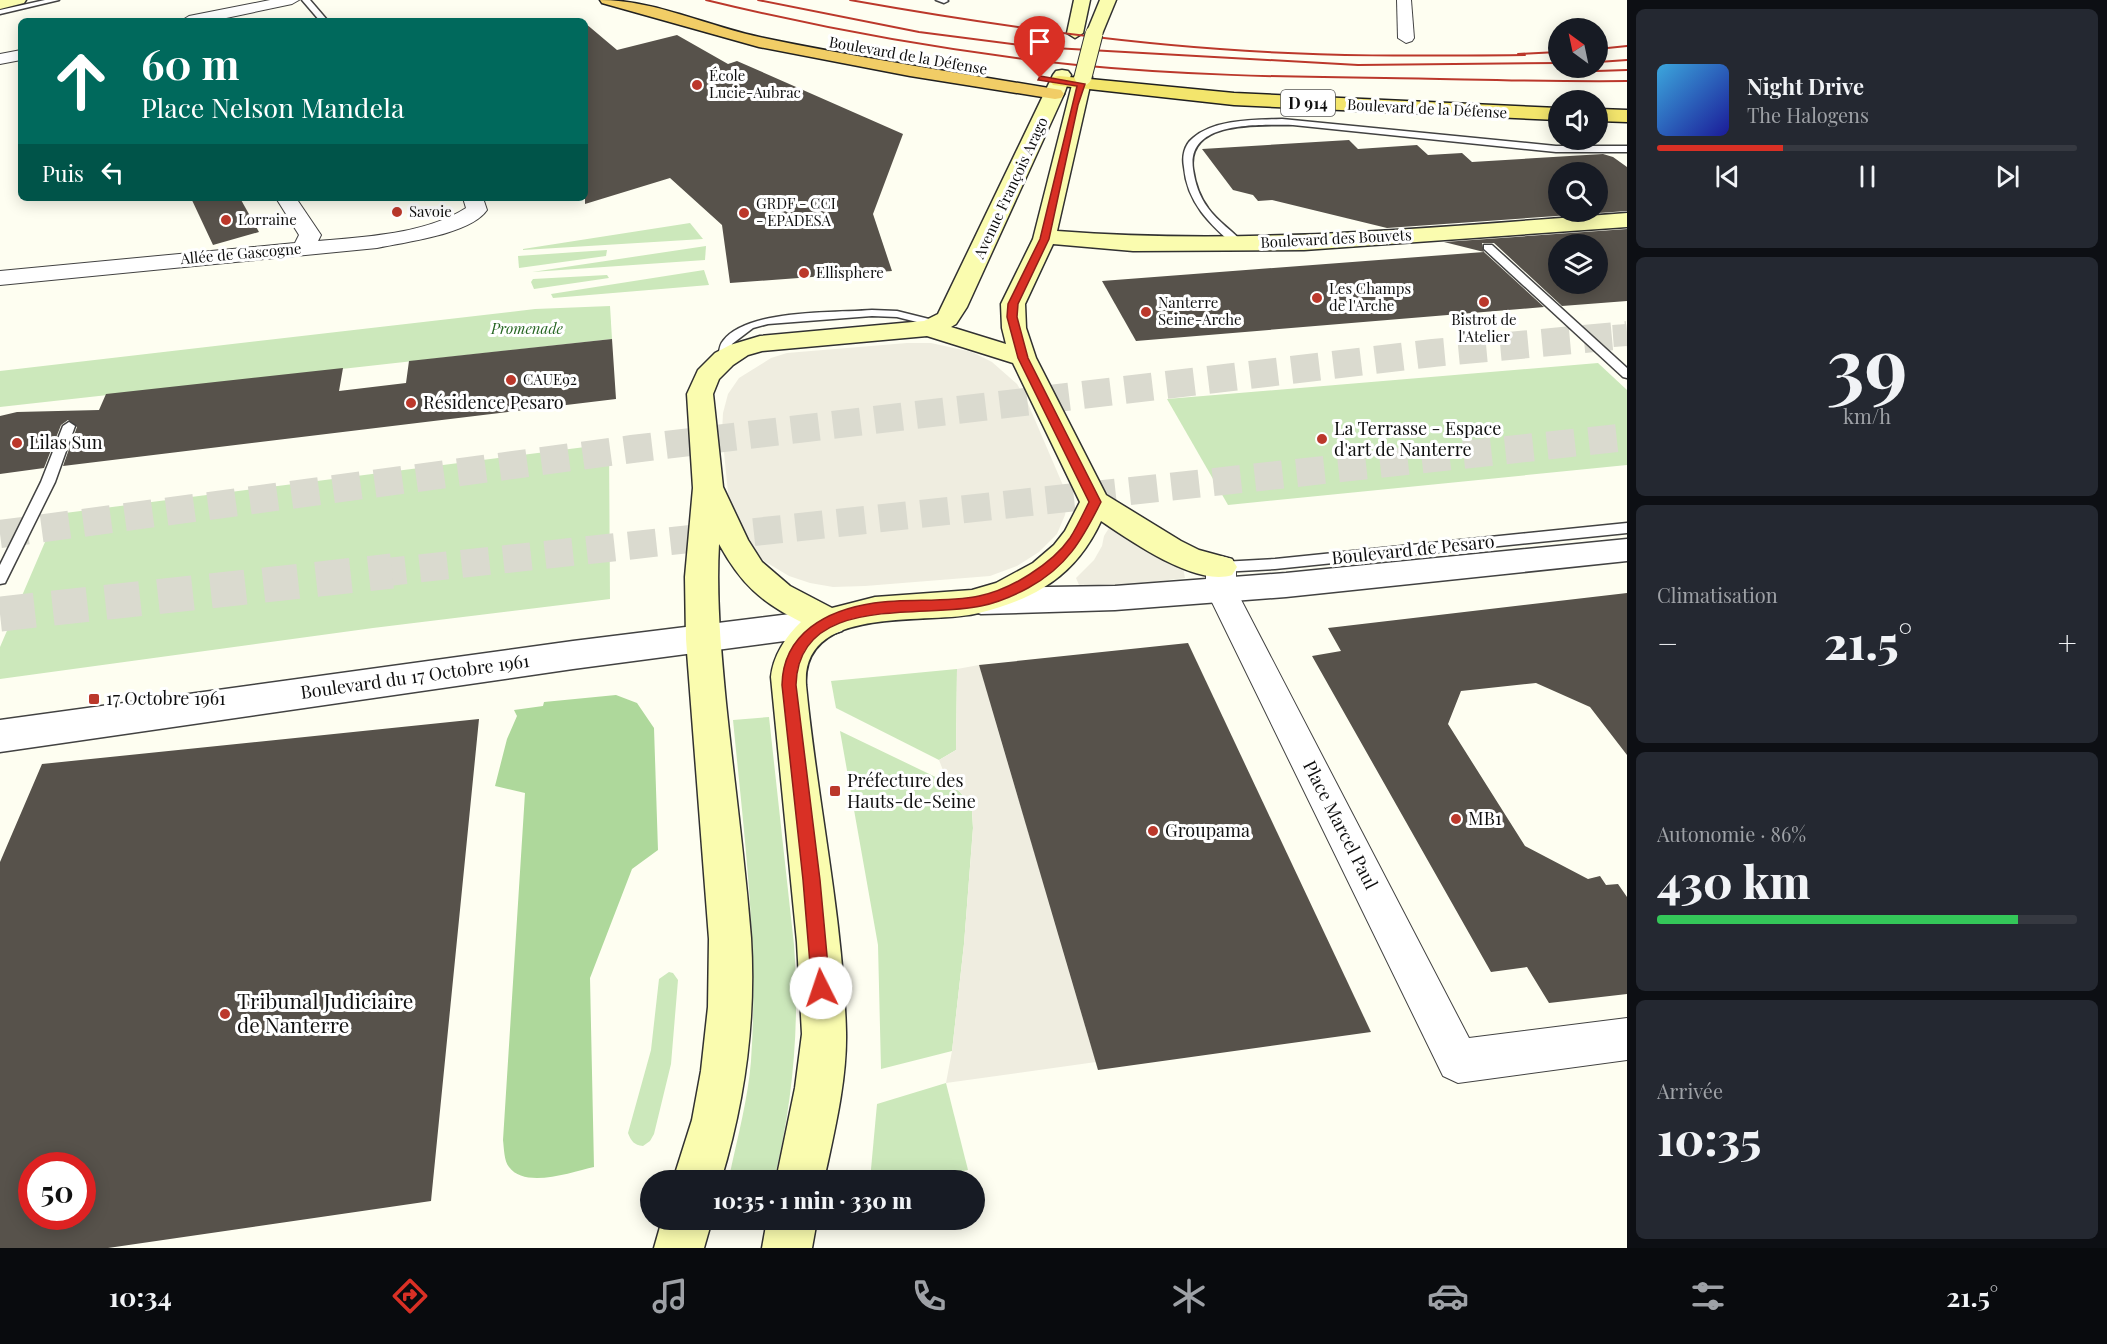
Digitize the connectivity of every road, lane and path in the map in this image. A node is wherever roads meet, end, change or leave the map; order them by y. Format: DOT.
graph roads {
  1 [pos="18,0"];
  2 [pos="55,0"];
  3 [pos="292,0"];
  4 [pos="306,0"];
  5 [pos="608,0"];
  6 [pos="657,0"];
  7 [pos="1082,0"];
  8 [pos="1108,0"];
  9 [pos="1404,0"];
  10 [pos="0,4"];
  11 [pos="0,12"];
  12 [pos="204,18"];
  13 [pos="322,18"];
  14 [pos="1406,38"];
  15 [pos="18,56"];
  16 [pos="0,59"];
  17 [pos="1068,82"];
  18 [pos="1548,114"];
  19 [pos="1608,115"];
  20 [pos="1627,116"];
  21 [pos="1627,149"];
  22 [pos="288,201"];
  23 [pos="475,204"];
  24 [pos="1627,220"];
  25 [pos="1045,237"];
  26 [pos="1239,244"];
  27 [pos="1488,247"];
  28 [pos="304,248"];
  29 [pos="0,278"];
  30 [pos="933,326"];
  31 [pos="1023,358"];
  32 [pos="1627,374"];
  33 [pos="69,426"];
  34 [pos="708,488"];
  35 [pos="1095,502"];
  36 [pos="1627,528"];
  37 [pos="1627,550"];
  38 [pos="0,579"];
  39 [pos="1221,579"];
  40 [pos="981,601"];
  41 [pos="830,622"];
  42 [pos="703,639"];
  43 [pos="0,736"];
  44 [pos="1627,1039"];
  45 [pos="701,1170"];
  46 [pos="802,1170"];
  47 [pos="684,1230"];
  48 [pos="790,1230"];
  49 [pos="679,1248"];
  50 [pos="787,1248"];
  1 -- 10 [label="main road"];
  2 -- 11 [label="lane"];
  3 -- 12 [label="street"];
  4 -- 13 [label="lane"];
  5 -- 17 [label="highway, Boulevard de la Défense / D 914"];
  6 -- 17 [label="highway, Boulevard de la Défense / D 914"];
  7 -- 17 [label="main road, Avenue François Arago"];
  8 -- 17 [label="main road, Avenue François Arago, bridge"];
  9 -- 14 [label="street"];
  15 -- 16 [label="street"];
  17 -- 18 [label="main road, Boulevard de la Défense / D 914"];
  17 -- 25 [label="main road, Avenue François Arago"];
  17 -- 30 [label="main road, Avenue François Arago"];
  19 -- 20 [label="main road"];
  21 -- 26 [label="lane"];
  22 -- 28 [label="street"];
  23 -- 28 [label="street, Allée de Gascogne"];
  24 -- 26 [label="main road, Boulevard des Bouvets"];
  25 -- 26 [label="main road, Boulevard des Bouvets"];
  25 -- 31 [label="main road, Avenue François Arago"];
  27 -- 32 [label="lane"];
  28 -- 29 [label="street, Allée de Gascogne"];
  30 -- 31 [label="main road"];
  30 -- 34 [label="main road"];
  31 -- 35 [label="main road, Avenue François Arago"];
  33 -- 38 [label="lane"];
  34 -- 41 [label="main road"];
  34 -- 42 [label="main road"];
  35 -- 39 [label="main road"];
  35 -- 40 [label="main road"];
  36 -- 39 [label="lane, Boulevard de Pesaro"];
  37 -- 39 [label="street, Boulevard de Pesaro"];
  39 -- 40 [label="street, Boulevard de Pesaro"];
  39 -- 44 [label="street, Place Marcel Paul"];
  40 -- 41 [label="main road"];
  41 -- 42 [label="street, Boulevard du 17 Octobre 1961"];
  41 -- 46 [label="main road"];
  42 -- 43 [label="street, Boulevard du 17 Octobre 1961"];
  42 -- 45 [label="main road"];
  47 -- 49 [label="main road"];
  48 -- 50 [label="main road"];
}
